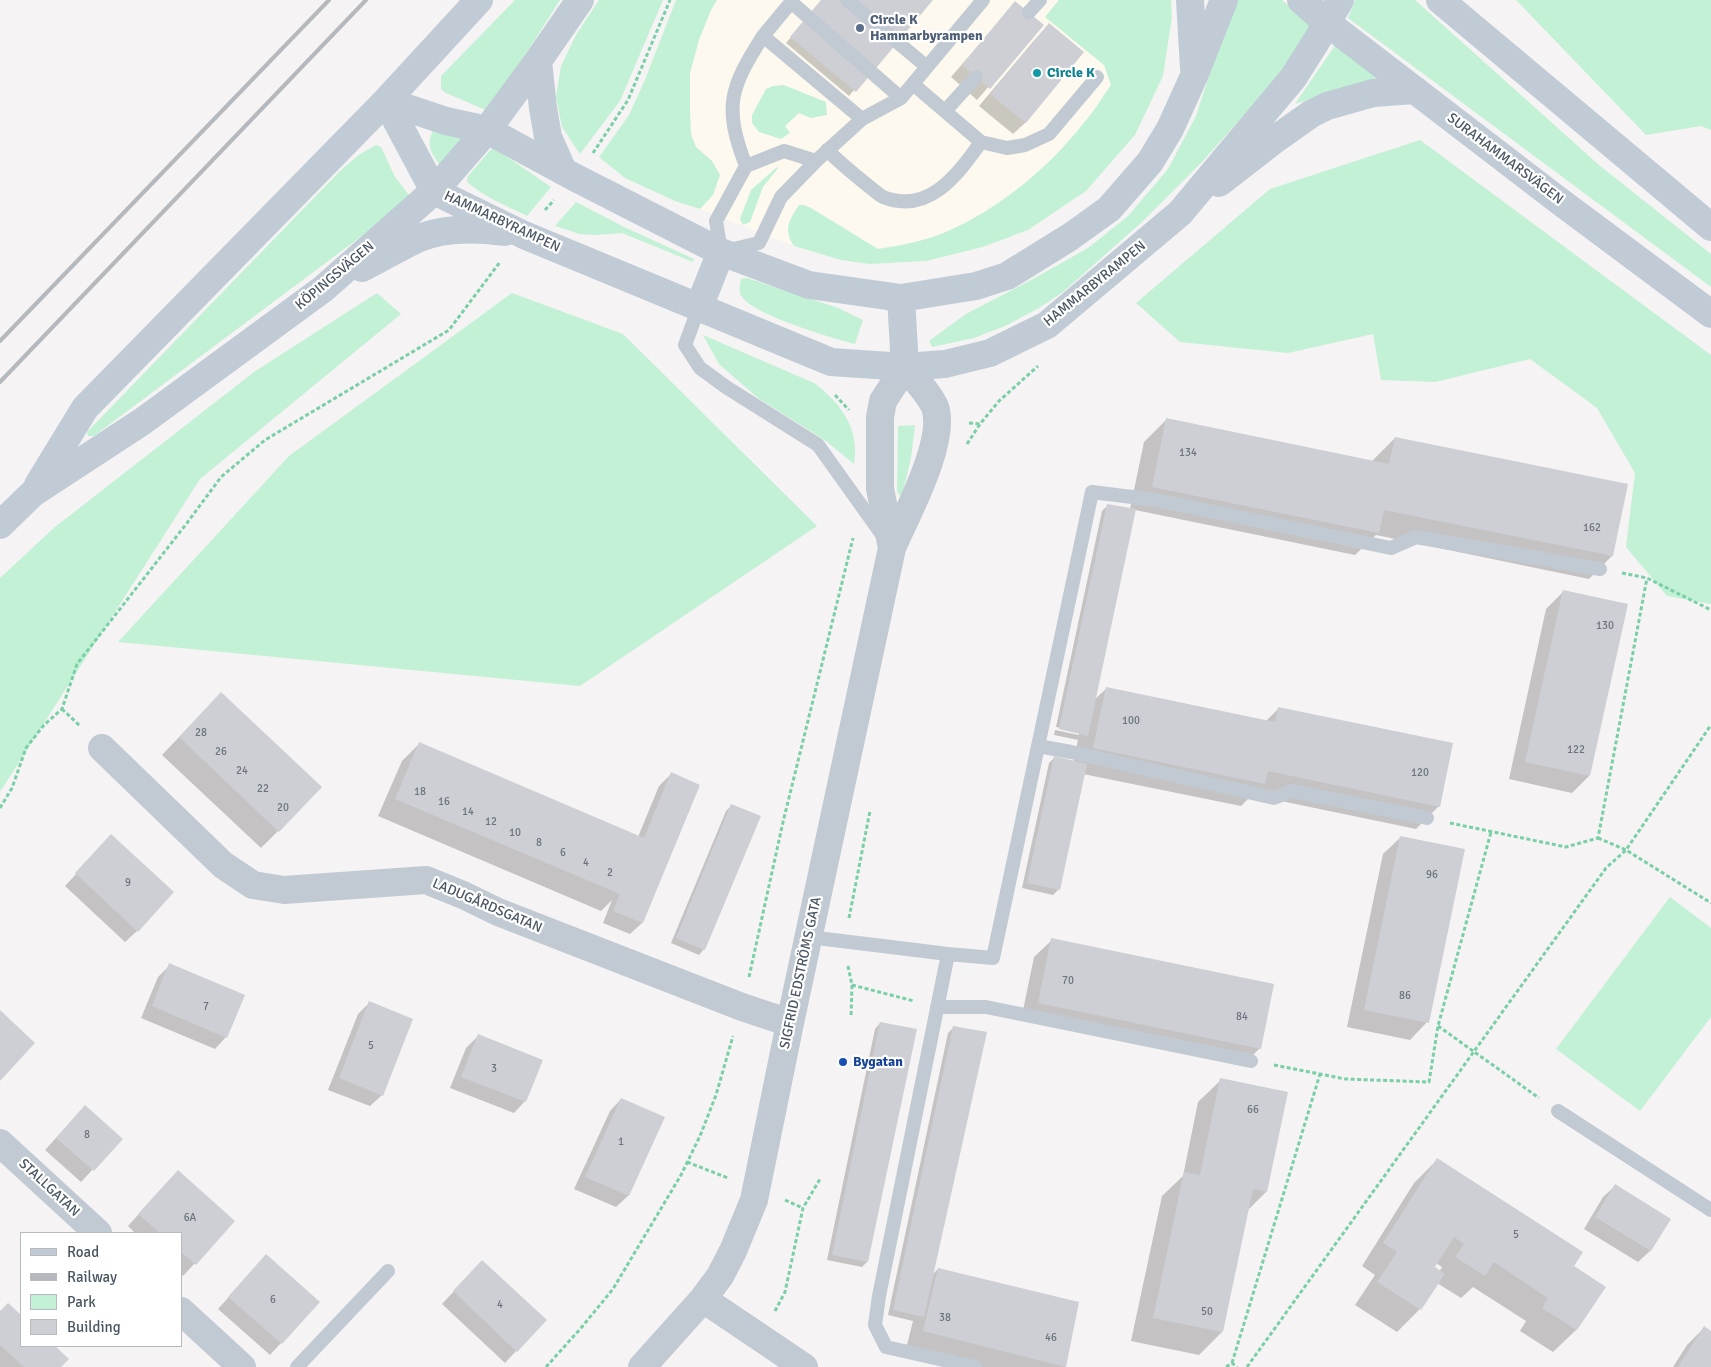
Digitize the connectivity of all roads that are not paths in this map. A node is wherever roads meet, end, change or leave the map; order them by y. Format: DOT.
graph roads {
  1 [pos="479,0"];
  2 [pos="580,0"];
  3 [pos="847,0"];
  4 [pos="983,0"];
  5 [pos="1040,0"];
  6 [pos="1190,0"];
  7 [pos="1224,0"];
  8 [pos="1301,0"];
  9 [pos="1340,0"];
  10 [pos="1440,0"];
  11 [pos="792,1"];
  12 [pos="1029,12"];
  13 [pos="1326,22"];
  14 [pos="763,36"];
  15 [pos="538,61"];
  16 [pos="927,67"];
  17 [pos="1097,76"];
  18 [pos="1194,76"];
  19 [pos="976,77"];
  20 [pos="913,84"];
  21 [pos="1415,90"];
  22 [pos="901,98"];
  23 [pos="386,101"];
  24 [pos="945,111"];
  25 [pos="862,119"];
  26 [pos="487,130"];
  27 [pos="981,142"];
  28 [pos="827,150"];
  29 [pos="816,161"];
  30 [pos="746,166"];
  31 [pos="568,174"];
  32 [pos="434,191"];
  33 [pos="1180,213"];
  34 [pos="1711,227"];
  35 [pos="524,235"];
  36 [pos="721,252"];
  37 [pos="323,289"];
  38 [pos="901,298"];
  39 [pos="699,307"];
  40 [pos="1711,314"];
  41 [pos="905,367"];
  42 [pos="33,493"];
  43 [pos="0,525"];
  44 [pos="892,548"];
  45 [pos="1600,569"];
  46 [pos="1038,746"];
  47 [pos="102,748"];
  48 [pos="1427,818"];
  49 [pos="809,936"];
  50 [pos="948,954"];
  51 [pos="937,1007"];
  52 [pos="790,1023"];
  53 [pos="1251,1061"];
  54 [pos="1558,1111"];
  55 [pos="0,1143"];
  56 [pos="1711,1210"];
  57 [pos="97,1232"];
  58 [pos="388,1271"];
  59 [pos="702,1299"];
  60 [pos="182,1312"];
  61 [pos="242,1367"];
  62 [pos="297,1367"];
  63 [pos="642,1367"];
  64 [pos="804,1367"];
  65 [pos="975,1367"];
  1 -- 23 [label="main road, KÖPINGSVÄGEN"];
  2 -- 15 [label="main road, KÖPINGSVÄGEN"];
  3 -- 16 [label="lane"];
  4 -- 16 [label="lane"];
  5 -- 12 [label="lane"];
  6 -- 18 [label="main road"];
  7 -- 18 [label="main road"];
  8 -- 13 [label="main road, SURAHAMMARSVÄGEN"];
  9 -- 13 [label="main road, HAMMARBYRAMPEN"];
  10 -- 34 [label="main road"];
  11 -- 14 [label="lane"];
  11 -- 22 [label="lane"];
  13 -- 21 [label="main road, SURAHAMMARSVÄGEN"];
  13 -- 33 [label="main road, HAMMARBYRAMPEN"];
  14 -- 25 [label="lane"];
  14 -- 30 [label="lane"];
  15 -- 26 [label="main road, KÖPINGSVÄGEN"];
  15 -- 31 [label="main road"];
  16 -- 20 [label="lane"];
  17 -- 27 [label="lane"];
  18 -- 38 [label="main road"];
  19 -- 24 [label="lane"];
  20 -- 22 [label="lane"];
  20 -- 24 [label="lane"];
  21 -- 33 [label="main road"];
  21 -- 40 [label="main road, SURAHAMMARSVÄGEN"];
  22 -- 25 [label="lane"];
  23 -- 26 [label="main road"];
  23 -- 32 [label="main road, HAMMARBYRAMPEN"];
  23 -- 42 [label="main road, KÖPINGSVÄGEN"];
  24 -- 27 [label="lane"];
  25 -- 28 [label="lane"];
  26 -- 31 [label="main road"];
  26 -- 32 [label="main road, KÖPINGSVÄGEN"];
  27 -- 28 [label="lane"];
  28 -- 29 [label="lane"];
  29 -- 30 [label="lane"];
  29 -- 36 [label="lane"];
  30 -- 36 [label="lane"];
  31 -- 36 [label="main road"];
  32 -- 35 [label="main road, HAMMARBYRAMPEN"];
  32 -- 37 [label="main road, KÖPINGSVÄGEN"];
  33 -- 41 [label="main road, HAMMARBYRAMPEN"];
  35 -- 37 [label="main road"];
  35 -- 39 [label="main road, HAMMARBYRAMPEN"];
  36 -- 38 [label="main road"];
  36 -- 39 [label="main road"];
  37 -- 42 [label="main road, KÖPINGSVÄGEN"];
  38 -- 41 [label="main road"];
  39 -- 41 [label="main road, HAMMARBYRAMPEN"];
  39 -- 44 [label="lane"];
  41 -- 44 [label="street, SIGFRID EDSTRÖMS GATA"];
  41 -- 44 [label="street, SIGFRID EDSTRÖMS GATA"];
  42 -- 43 [label="main road, KÖPINGSVÄGEN"];
  44 -- 49 [label="street, SIGFRID EDSTRÖMS GATA"];
  45 -- 46 [label="lane"];
  46 -- 48 [label="lane"];
  46 -- 50 [label="lane"];
  47 -- 52 [label="street, LADUGÅRDSGATAN"];
  49 -- 50 [label="lane"];
  49 -- 52 [label="street, SIGFRID EDSTRÖMS GATA"];
  50 -- 51 [label="lane"];
  51 -- 53 [label="lane"];
  51 -- 65 [label="lane"];
  52 -- 59 [label="street, SIGFRID EDSTRÖMS GATA"];
  54 -- 56 [label="lane"];
  55 -- 57 [label="street, STALLGATAN"];
  58 -- 62 [label="lane"];
  59 -- 63 [label="street, SIGFRID EDSTRÖMS GATA"];
  59 -- 64 [label="street"];
  60 -- 61 [label="street"];
}
